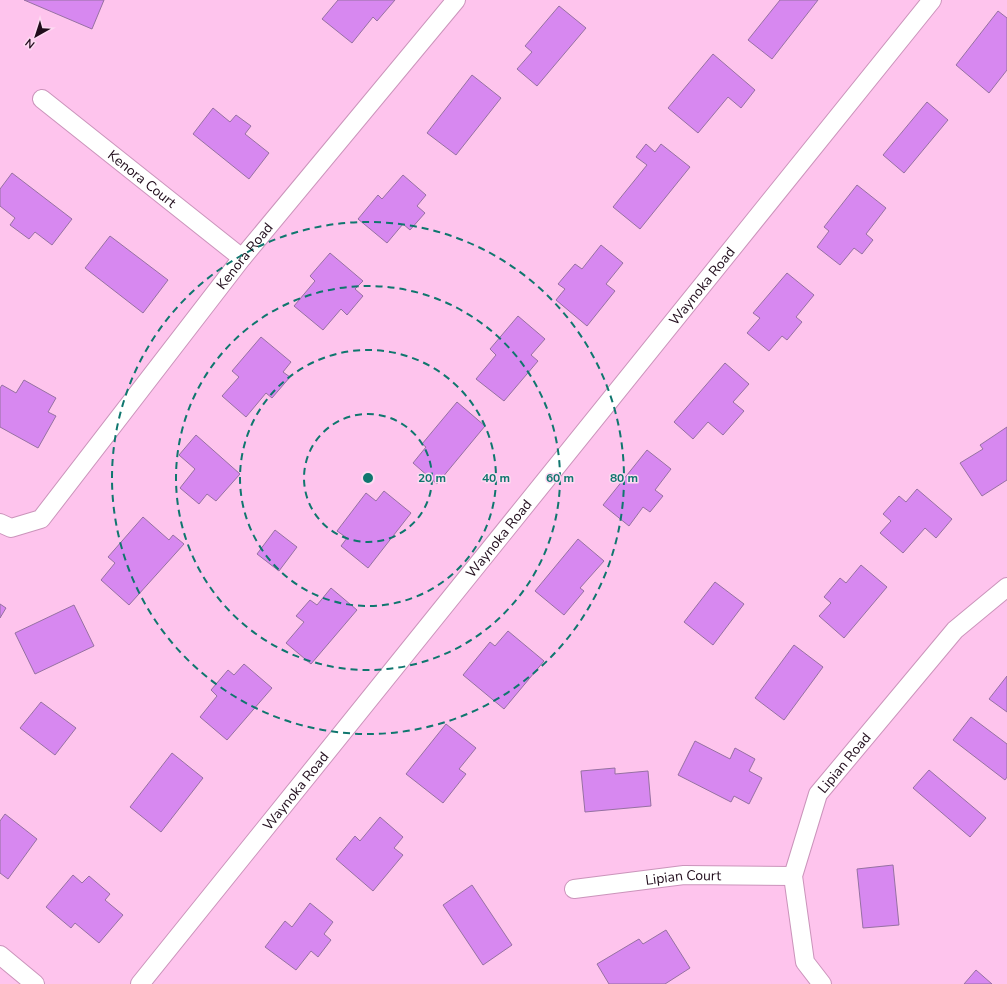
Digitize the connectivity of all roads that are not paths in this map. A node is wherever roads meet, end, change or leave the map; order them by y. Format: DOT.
graph roads {
  1 [pos="456,0"];
  2 [pos="932,0"];
  3 [pos="42,99"];
  4 [pos="242,258"];
  5 [pos="0,523"];
  6 [pos="1007,587"];
  7 [pos="793,876"];
  8 [pos="574,889"];
  9 [pos="0,955"];
  10 [pos="36,984"];
  11 [pos="140,984"];
  12 [pos="822,984"];
  1 -- 4 [label="street, Kenora Road"];
  2 -- 11 [label="street, Waynoka Road"];
  3 -- 4 [label="street, Kenora Court"];
  4 -- 5 [label="street, Kenora Road"];
  6 -- 7 [label="street, Lipian Road"];
  7 -- 8 [label="street, Lipian Court"];
  7 -- 12 [label="street, Lipian Road"];
  9 -- 10 [label="street"];
}
